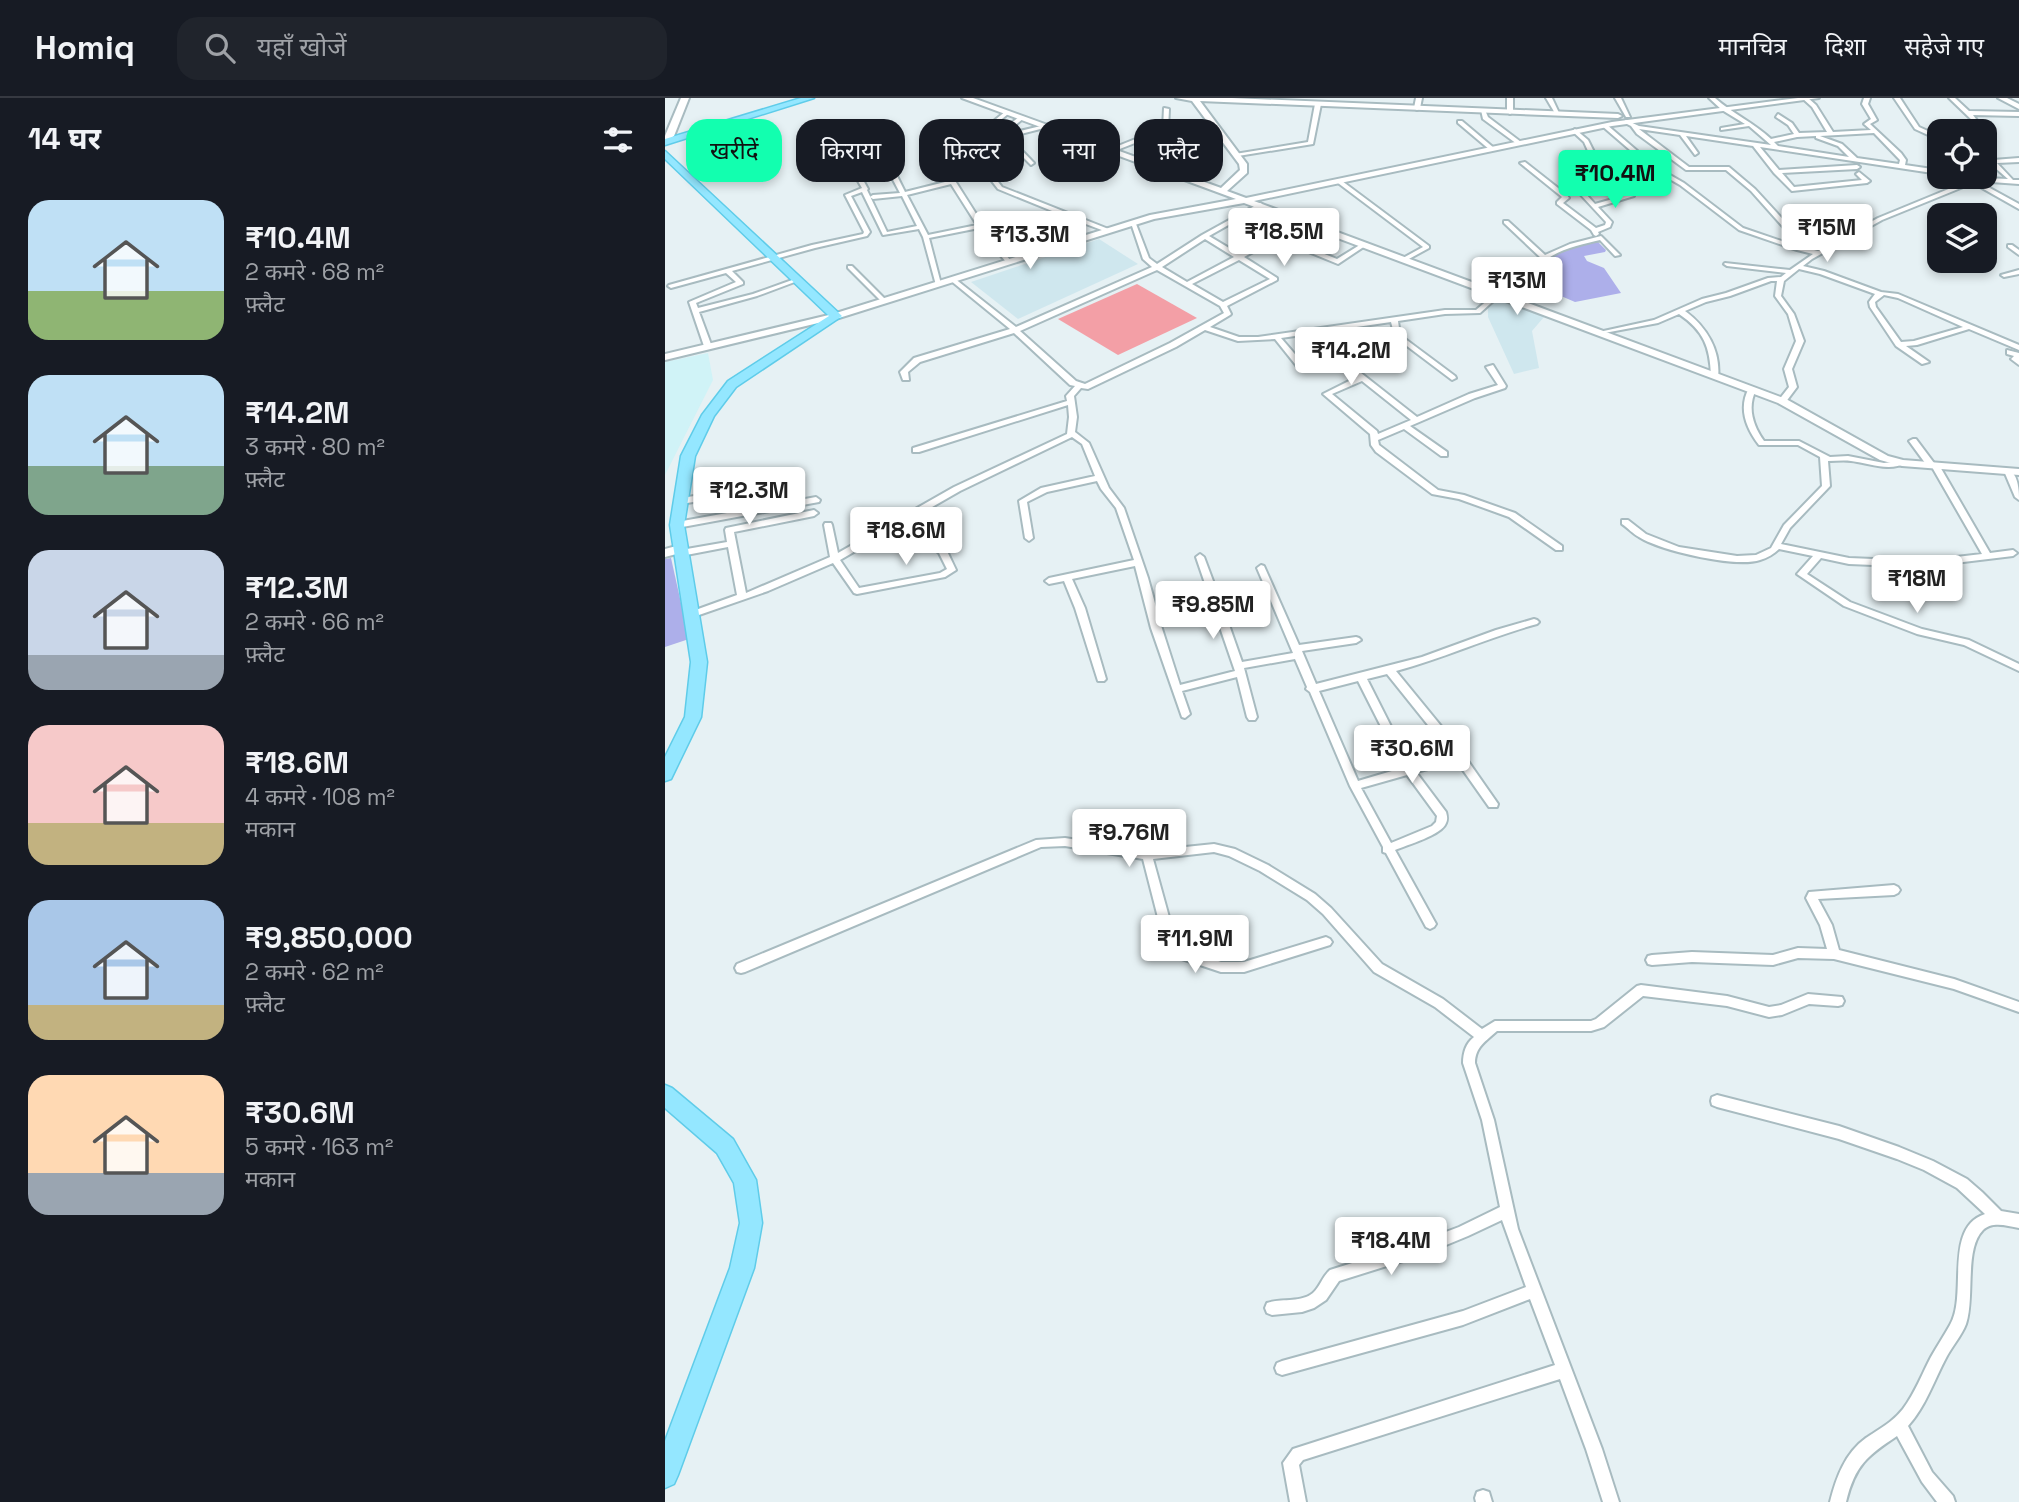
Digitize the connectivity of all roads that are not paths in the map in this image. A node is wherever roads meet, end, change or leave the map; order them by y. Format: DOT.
graph roads {
  1 [pos="685,98"];
  2 [pos="810,98"];
  3 [pos="965,98"];
  4 [pos="1180,98"];
  5 [pos="1419,98"];
  6 [pos="1510,98"];
  7 [pos="1549,98"];
  8 [pos="1618,98"];
  9 [pos="1712,98"];
  10 [pos="1809,98"];
  11 [pos="1867,98"];
  12 [pos="1897,98"];
  13 [pos="1952,98"];
  14 [pos="2003,98"];
  15 [pos="1195,99"];
  16 [pos="1245,100"];
  17 [pos="1285,101"];
  18 [pos="1327,101"];
  19 [pos="1318,104"];
  20 [pos="2019,107"];
  21 [pos="1417,108"];
  22 [pos="1166,109"];
  23 [pos="1724,109"];
  24 [pos="1483,111"];
  25 [pos="1510,112"];
  26 [pos="1006,113"];
  27 [pos="1968,113"];
  28 [pos="1558,114"];
  29 [pos="2019,114"];
  30 [pos="1778,116"];
  31 [pos="1021,118"];
  32 [pos="1627,119"];
  33 [pos="1972,119"];
  34 [pos="1460,121"];
  35 [pos="1038,124"];
  36 [pos="1751,124"];
  37 [pos="1604,125"];
  38 [pos="1634,126"];
  39 [pos="1723,129"];
  40 [pos="1927,130"];
  41 [pos="1575,131"];
  42 [pos="1872,132"];
  43 [pos="1681,133"];
  44 [pos="1809,134"];
  45 [pos="1831,134"];
  46 [pos="1797,135"];
  47 [pos="665,141"];
  48 [pos="1770,141"];
  49 [pos="1519,143"];
  50 [pos="1755,145"];
  51 [pos="1120,147"];
  52 [pos="1492,149"];
  53 [pos="1778,149"];
  54 [pos="1695,153"];
  55 [pos="665,154"];
  56 [pos="1238,154"];
  57 [pos="1120,155"];
  58 [pos="1024,156"];
  59 [pos="1997,159"];
  60 [pos="1856,160"];
  61 [pos="2019,160"];
  62 [pos="1877,162"];
  63 [pos="1031,163"];
  64 [pos="1523,163"];
  65 [pos="1902,166"];
  66 [pos="1997,169"];
  67 [pos="1927,170"];
  68 [pos="1776,172"];
  69 [pos="1859,174"];
  70 [pos="1997,179"];
  71 [pos="2008,179"];
  72 [pos="1340,181"];
  73 [pos="860,182"];
  74 [pos="897,182"];
  75 [pos="952,182"];
  76 [pos="2019,182"];
  77 [pos="1952,189"];
  78 [pos="1991,189"];
  79 [pos="864,191"];
  80 [pos="1222,191"];
  81 [pos="903,194"];
  82 [pos="1583,194"];
  83 [pos="873,197"];
  84 [pos="1249,201"];
  85 [pos="1593,206"];
  86 [pos="2019,207"];
  87 [pos="1063,212"];
  88 [pos="1506,222"];
  89 [pos="1133,224"];
  90 [pos="982,226"];
  91 [pos="920,227"];
  92 [pos="1595,230"];
  93 [pos="1109,231"];
  94 [pos="1204,236"];
  95 [pos="926,237"];
  96 [pos="1601,239"];
  97 [pos="1365,244"];
  98 [pos="2010,246"];
  99 [pos="1056,247"];
  100 [pos="1809,251"];
  101 [pos="1819,253"];
  102 [pos="2019,253"];
  103 [pos="1617,255"];
  104 [pos="773,258"];
  105 [pos="1240,258"];
  106 [pos="1545,258"];
  107 [pos="1405,259"];
  108 [pos="1009,262"];
  109 [pos="1727,264"];
  110 [pos="850,267"];
  111 [pos="1157,267"];
  112 [pos="1795,270"];
  113 [pos="728,271"];
  114 [pos="2019,272"];
  115 [pos="2004,275"];
  116 [pos="952,279"];
  117 [pos="1784,279"];
  118 [pos="797,280"];
  119 [pos="938,284"];
  120 [pos="1186,285"];
  121 [pos="671,286"];
  122 [pos="1879,293"];
  123 [pos="1498,294"];
  124 [pos="884,301"];
  125 [pos="1524,304"];
  126 [pos="1223,305"];
  127 [pos="694,311"];
  128 [pos="1681,312"];
  129 [pos="836,316"];
  130 [pos="1394,320"];
  131 [pos="1204,327"];
  132 [pos="1969,327"];
  133 [pos="1015,330"];
  134 [pos="1318,330"];
  135 [pos="1601,333"];
  136 [pos="1276,336"];
  137 [pos="1899,344"];
  138 [pos="708,346"];
  139 [pos="2019,348"];
  140 [pos="2010,352"];
  141 [pos="665,356"];
  142 [pos="1925,362"];
  143 [pos="2019,363"];
  144 [pos="1302,367"];
  145 [pos="1490,367"];
  146 [pos="1715,376"];
  147 [pos="906,378"];
  148 [pos="1362,378"];
  149 [pos="1452,378"];
  150 [pos="1080,385"];
  151 [pos="1752,390"];
  152 [pos="1782,401"];
  153 [pos="1071,402"];
  154 [pos="1416,420"];
  155 [pos="1405,426"];
  156 [pos="1071,433"];
  157 [pos="1376,438"];
  158 [pos="1913,441"];
  159 [pos="916,450"];
  160 [pos="1444,454"];
  161 [pos="1830,459"];
  162 [pos="1902,463"];
  163 [pos="1933,465"];
  164 [pos="2013,471"];
  165 [pos="1099,478"];
  166 [pos="795,483"];
  167 [pos="2019,497"];
  168 [pos="816,499"];
  169 [pos="681,501"];
  170 [pos="814,513"];
  171 [pos="899,521"];
  172 [pos="1625,522"];
  173 [pos="677,525"];
  174 [pos="828,525"];
  175 [pos="1029,538"];
  176 [pos="730,544"];
  177 [pos="1776,547"];
  178 [pos="1559,548"];
  179 [pos="680,551"];
  180 [pos="665,553"];
  181 [pos="2013,553"];
  182 [pos="1820,554"];
  183 [pos="1988,556"];
  184 [pos="1200,557"];
  185 [pos="835,559"];
  186 [pos="1139,562"];
  187 [pos="1261,568"];
  188 [pos="1067,579"];
  189 [pos="1049,581"];
  190 [pos="1271,590"];
  191 [pos="743,597"];
  192 [pos="1213,599"];
  193 [pos="1152,611"];
  194 [pos="693,614"];
  195 [pos="1534,622"];
  196 [pos="1356,640"];
  197 [pos="1296,652"];
  198 [pos="2019,668"];
  199 [pos="1240,670"];
  200 [pos="1390,671"];
  201 [pos="1361,677"];
  202 [pos="1101,678"];
  203 [pos="1176,688"];
  204 [pos="1311,689"];
  205 [pos="1185,714"];
  206 [pos="1252,717"];
  207 [pos="1455,751"];
  208 [pos="1408,770"];
  209 [pos="665,774"];
  210 [pos="1355,786"];
  211 [pos="1493,804"];
  212 [pos="1387,849"];
  213 [pos="1147,855"];
  214 [pos="1894,890"];
  215 [pos="1430,924"];
  216 [pos="1326,942"];
  217 [pos="1834,954"];
  218 [pos="1652,960"];
  219 [pos="741,968"];
  220 [pos="1838,1002"];
  221 [pos="2019,1007"];
  222 [pos="1482,1036"];
  223 [pos="665,1095"];
  224 [pos="1717,1101"];
  225 [pos="1506,1211"];
  226 [pos="1996,1216"];
  227 [pos="2019,1221"];
  228 [pos="1534,1291"];
  229 [pos="1272,1308"];
  230 [pos="1282,1368"];
  231 [pos="1564,1370"];
  232 [pos="1899,1425"];
  233 [pos="665,1475"];
  234 [pos="1298,1502"];
  235 [pos="1611,1502"];
  236 [pos="1838,1502"];
  237 [pos="1947,1502"];
  1 -- 47 [label="street"];
  2 -- 47 [label="main road"];
  3 -- 26 [label="street"];
  4 -- 15 [label="street"];
  5 -- 21 [label="street"];
  6 -- 25 [label="street"];
  7 -- 28 [label="street"];
  8 -- 32 [label="street"];
  9 -- 23 [label="street"];
  10 -- 23 [label="street"];
  10 -- 45 [label="street"];
  11 -- 42 [label="street"];
  12 -- 40 [label="street"];
  13 -- 27 [label="street"];
  14 -- 20 [label="street"];
  15 -- 16 [label="street"];
  15 -- 56 [label="street"];
  16 -- 17 [label="street"];
  17 -- 19 [label="street"];
  18 -- 19 [label="street"];
  18 -- 21 [label="street"];
  19 -- 56 [label="street"];
  21 -- 24 [label="street"];
  22 -- 51 [label="street"];
  23 -- 32 [label="street"];
  23 -- 36 [label="street"];
  24 -- 25 [label="street"];
  24 -- 49 [label="street"];
  25 -- 28 [label="street"];
  26 -- 31 [label="street"];
  26 -- 87 [label="street"];
  27 -- 29 [label="street"];
  27 -- 33 [label="street"];
  28 -- 32 [label="street"];
  30 -- 46 [label="street"];
  31 -- 35 [label="street"];
  32 -- 37 [label="street"];
  32 -- 38 [label="street"];
  34 -- 52 [label="street"];
  36 -- 39 [label="street"];
  36 -- 48 [label="street"];
  37 -- 41 [label="street"];
  37 -- 100 [label="street"];
  38 -- 43 [label="street"];
  38 -- 100 [label="street"];
  41 -- 49 [label="street"];
  41 -- 85 [label="street"];
  42 -- 45 [label="street"];
  42 -- 65 [label="street"];
  43 -- 50 [label="street"];
  43 -- 54 [label="street"];
  44 -- 45 [label="street"];
  44 -- 46 [label="street"];
  44 -- 60 [label="street"];
  46 -- 48 [label="street"];
  48 -- 53 [label="street"];
  49 -- 52 [label="street"];
  50 -- 53 [label="street"];
  50 -- 68 [label="street"];
  52 -- 72 [label="street"];
  53 -- 60 [label="street"];
  55 -- 104 [label="main road"];
  56 -- 80 [label="street"];
  57 -- 80 [label="street"];
  58 -- 63 [label="street"];
  59 -- 61 [label="street"];
  60 -- 62 [label="street"];
  62 -- 65 [label="street"];
  62 -- 68 [label="street"];
  64 -- 92 [label="street"];
  65 -- 67 [label="street"];
  66 -- 71 [label="street"];
  68 -- 69 [label="street"];
  70 -- 71 [label="street"];
  71 -- 76 [label="street"];
  72 -- 84 [label="street"];
  72 -- 107 [label="street"];
  73 -- 79 [label="street"];
  74 -- 81 [label="street"];
  75 -- 81 [label="street"];
  75 -- 90 [label="street"];
  77 -- 101 [label="street"];
  78 -- 86 [label="street"];
  79 -- 91 [label="street"];
  79 -- 104 [label="street"];
  80 -- 84 [label="street"];
  81 -- 83 [label="street"];
  81 -- 91 [label="street"];
  82 -- 85 [label="street"];
  84 -- 89 [label="street"];
  84 -- 94 [label="street"];
  84 -- 97 [label="street"];
  85 -- 92 [label="street"];
  87 -- 93 [label="street"];
  87 -- 99 [label="street"];
  88 -- 106 [label="street"];
  89 -- 93 [label="street"];
  89 -- 111 [label="street"];
  90 -- 95 [label="street"];
  90 -- 108 [label="street"];
  91 -- 95 [label="street"];
  92 -- 96 [label="street"];
  93 -- 99 [label="street"];
  94 -- 105 [label="street"];
  94 -- 111 [label="street"];
  95 -- 119 [label="street"];
  96 -- 103 [label="street"];
  96 -- 106 [label="street"];
  97 -- 105 [label="street"];
  97 -- 107 [label="street"];
  98 -- 102 [label="street"];
  99 -- 108 [label="street"];
  100 -- 101 [label="street"];
  101 -- 112 [label="street"];
  104 -- 113 [label="street"];
  104 -- 118 [label="main road"];
  105 -- 120 [label="street"];
  105 -- 126 [label="street"];
  106 -- 125 [label="street"];
  107 -- 123 [label="street"];
  108 -- 116 [label="street"];
  109 -- 112 [label="street"];
  110 -- 124 [label="street"];
  111 -- 120 [label="street"];
  111 -- 133 [label="street"];
  112 -- 117 [label="street"];
  112 -- 122 [label="street"];
  113 -- 121 [label="street"];
  113 -- 127 [label="street"];
  114 -- 115 [label="street"];
  116 -- 119 [label="street"];
  116 -- 133 [label="street"];
  117 -- 128 [label="street"];
  117 -- 152 [label="street"];
  118 -- 127 [label="street"];
  118 -- 129 [label="main road"];
  119 -- 124 [label="street"];
  120 -- 126 [label="street"];
  122 -- 132 [label="street"];
  122 -- 137 [label="street"];
  123 -- 125 [label="street"];
  123 -- 130 [label="street"];
  124 -- 129 [label="street"];
  125 -- 135 [label="street"];
  126 -- 131 [label="street"];
  127 -- 138 [label="street"];
  128 -- 135 [label="street"];
  128 -- 146 [label="street"];
  129 -- 138 [label="street"];
  129 -- 169 [label="main road"];
  130 -- 134 [label="street"];
  130 -- 149 [label="street"];
  131 -- 136 [label="street"];
  131 -- 150 [label="street"];
  132 -- 137 [label="street"];
  132 -- 139 [label="street"];
  133 -- 147 [label="street"];
  133 -- 150 [label="street"];
  134 -- 136 [label="street"];
  134 -- 148 [label="street"];
  135 -- 146 [label="street"];
  136 -- 144 [label="street"];
  137 -- 142 [label="street"];
  138 -- 141 [label="street"];
  140 -- 143 [label="street"];
  145 -- 154 [label="street"];
  146 -- 151 [label="street"];
  148 -- 154 [label="street"];
  148 -- 157 [label="street"];
  150 -- 153 [label="street"];
  151 -- 152 [label="street"];
  151 -- 161 [label="street"];
  152 -- 162 [label="street"];
  153 -- 156 [label="street"];
  153 -- 159 [label="street"];
  154 -- 155 [label="street"];
  155 -- 157 [label="street"];
  155 -- 160 [label="street"];
  156 -- 165 [label="street"];
  156 -- 171 [label="street"];
  157 -- 178 [label="street"];
  158 -- 163 [label="street"];
  161 -- 162 [label="street"];
  161 -- 177 [label="street"];
  162 -- 163 [label="street"];
  163 -- 164 [label="street"];
  163 -- 183 [label="street"];
  164 -- 167 [label="street"];
  165 -- 175 [label="street"];
  165 -- 186 [label="street"];
  166 -- 169 [label="street"];
  168 -- 173 [label="street"];
  169 -- 173 [label="main road"];
  170 -- 176 [label="street"];
  171 -- 185 [label="street"];
  171 -- 185 [label="street"];
  172 -- 177 [label="street"];
  173 -- 179 [label="main road"];
  174 -- 185 [label="street"];
  176 -- 179 [label="street"];
  176 -- 191 [label="street"];
  177 -- 182 [label="street"];
  179 -- 180 [label="street"];
  179 -- 194 [label="main road"];
  181 -- 183 [label="street"];
  182 -- 183 [label="street"];
  182 -- 198 [label="street"];
  184 -- 192 [label="street"];
  185 -- 191 [label="street"];
  186 -- 188 [label="street"];
  186 -- 193 [label="street"];
  187 -- 190 [label="street"];
  188 -- 189 [label="street"];
  188 -- 202 [label="street"];
  190 -- 192 [label="street"];
  190 -- 197 [label="street"];
  191 -- 194 [label="street"];
  192 -- 193 [label="street"];
  192 -- 199 [label="street"];
  193 -- 203 [label="street"];
  194 -- 209 [label="main road"];
  195 -- 200 [label="street"];
  196 -- 197 [label="street"];
  197 -- 199 [label="street"];
  197 -- 204 [label="street"];
  199 -- 203 [label="street"];
  199 -- 206 [label="street"];
  200 -- 201 [label="street"];
  200 -- 207 [label="street"];
  201 -- 204 [label="street"];
  201 -- 208 [label="street"];
  203 -- 205 [label="street"];
  204 -- 210 [label="street"];
  207 -- 208 [label="street"];
  207 -- 211 [label="street"];
  208 -- 210 [label="street"];
  208 -- 212 [label="street"];
  210 -- 212 [label="street"];
  212 -- 215 [label="street"];
  213 -- 216 [label="street"];
  213 -- 219 [label="street"];
  213 -- 222 [label="street"];
  214 -- 217 [label="street"];
  217 -- 218 [label="street"];
  217 -- 221 [label="street"];
  220 -- 222 [label="street"];
  222 -- 225 [label="street"];
  223 -- 233 [label="main road"];
  224 -- 226 [label="street"];
  225 -- 228 [label="street"];
  225 -- 229 [label="street"];
  226 -- 227 [label="street"];
  226 -- 232 [label="street"];
  228 -- 230 [label="street"];
  228 -- 231 [label="street"];
  231 -- 234 [label="street"];
  231 -- 235 [label="street"];
  232 -- 236 [label="street"];
  232 -- 237 [label="street"];
}
